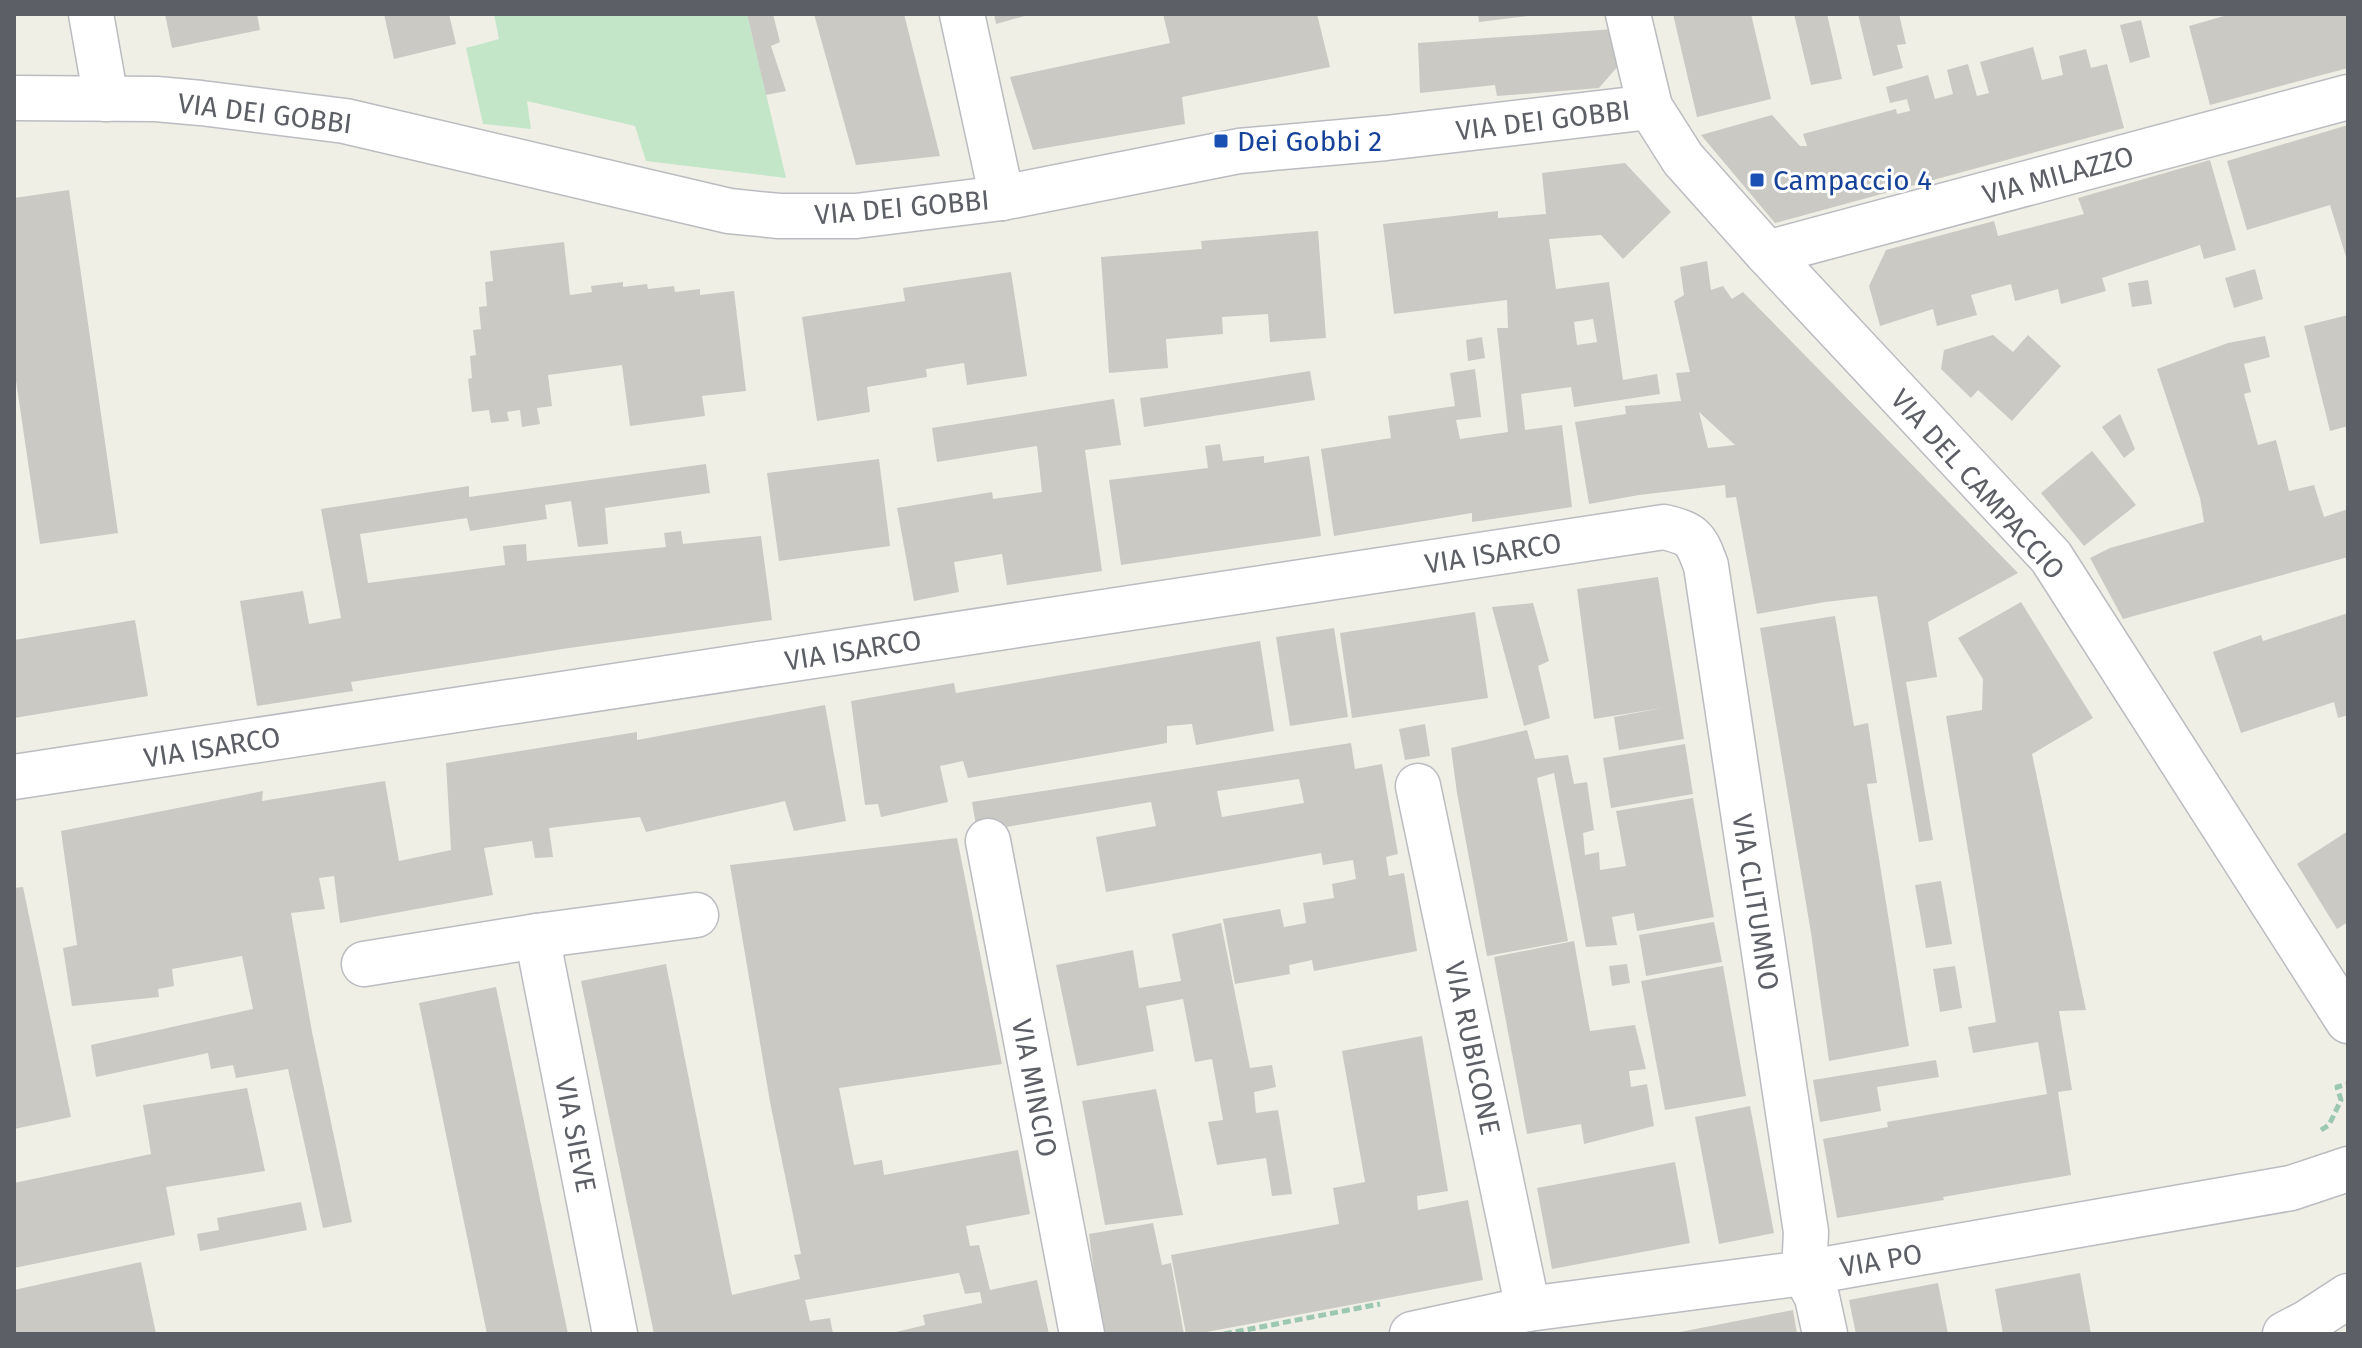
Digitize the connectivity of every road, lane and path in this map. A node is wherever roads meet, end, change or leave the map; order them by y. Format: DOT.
graph roads {
  1 [pos="91,14"];
  2 [pos="962,14"];
  3 [pos="1628,14"];
  4 [pos="2348,97"];
  5 [pos="14,98"];
  6 [pos="106,99"];
  7 [pos="1650,107"];
  8 [pos="1002,198"];
  9 [pos="1767,253"];
  10 [pos="1690,535"];
  11 [pos="14,777"];
  12 [pos="1418,786"];
  13 [pos="988,841"];
  14 [pos="696,915"];
  15 [pos="537,936"];
  16 [pos="364,964"];
  17 [pos="2346,1027"];
  18 [pos="2348,1169"];
  19 [pos="1804,1273"];
  20 [pos="2348,1296"];
  21 [pos="1528,1309"];
  22 [pos="615,1334"];
  23 [pos="1082,1334"];
  24 [pos="1412,1334"];
  25 [pos="1825,1334"];
  26 [pos="2285,1334"];
  1 -- 6 [label="street"];
  2 -- 8 [label="street"];
  3 -- 7 [label="street, VIA DEL CAMPACCIO"];
  4 -- 9 [label="street, VIA MILAZZO"];
  5 -- 6 [label="street, VIA DEI GOBBI"];
  6 -- 8 [label="street, VIA DEI GOBBI"];
  7 -- 8 [label="street, VIA DEI GOBBI"];
  7 -- 9 [label="street, VIA DEL CAMPACCIO"];
  9 -- 17 [label="street, VIA DEL CAMPACCIO"];
  10 -- 11 [label="street, VIA ISARCO"];
  10 -- 19 [label="street, VIA CLITUMNO"];
  12 -- 21 [label="street, VIA RUBICONE"];
  13 -- 23 [label="street, VIA MINCIO"];
  14 -- 15 [label="street"];
  15 -- 16 [label="street"];
  15 -- 22 [label="street, VIA SIEVE"];
  18 -- 19 [label="street, VIA PO"];
  19 -- 21 [label="street, VIA PO"];
  19 -- 25 [label="street"];
  20 -- 26 [label="street"];
  21 -- 24 [label="street, VIA PO"];
}
